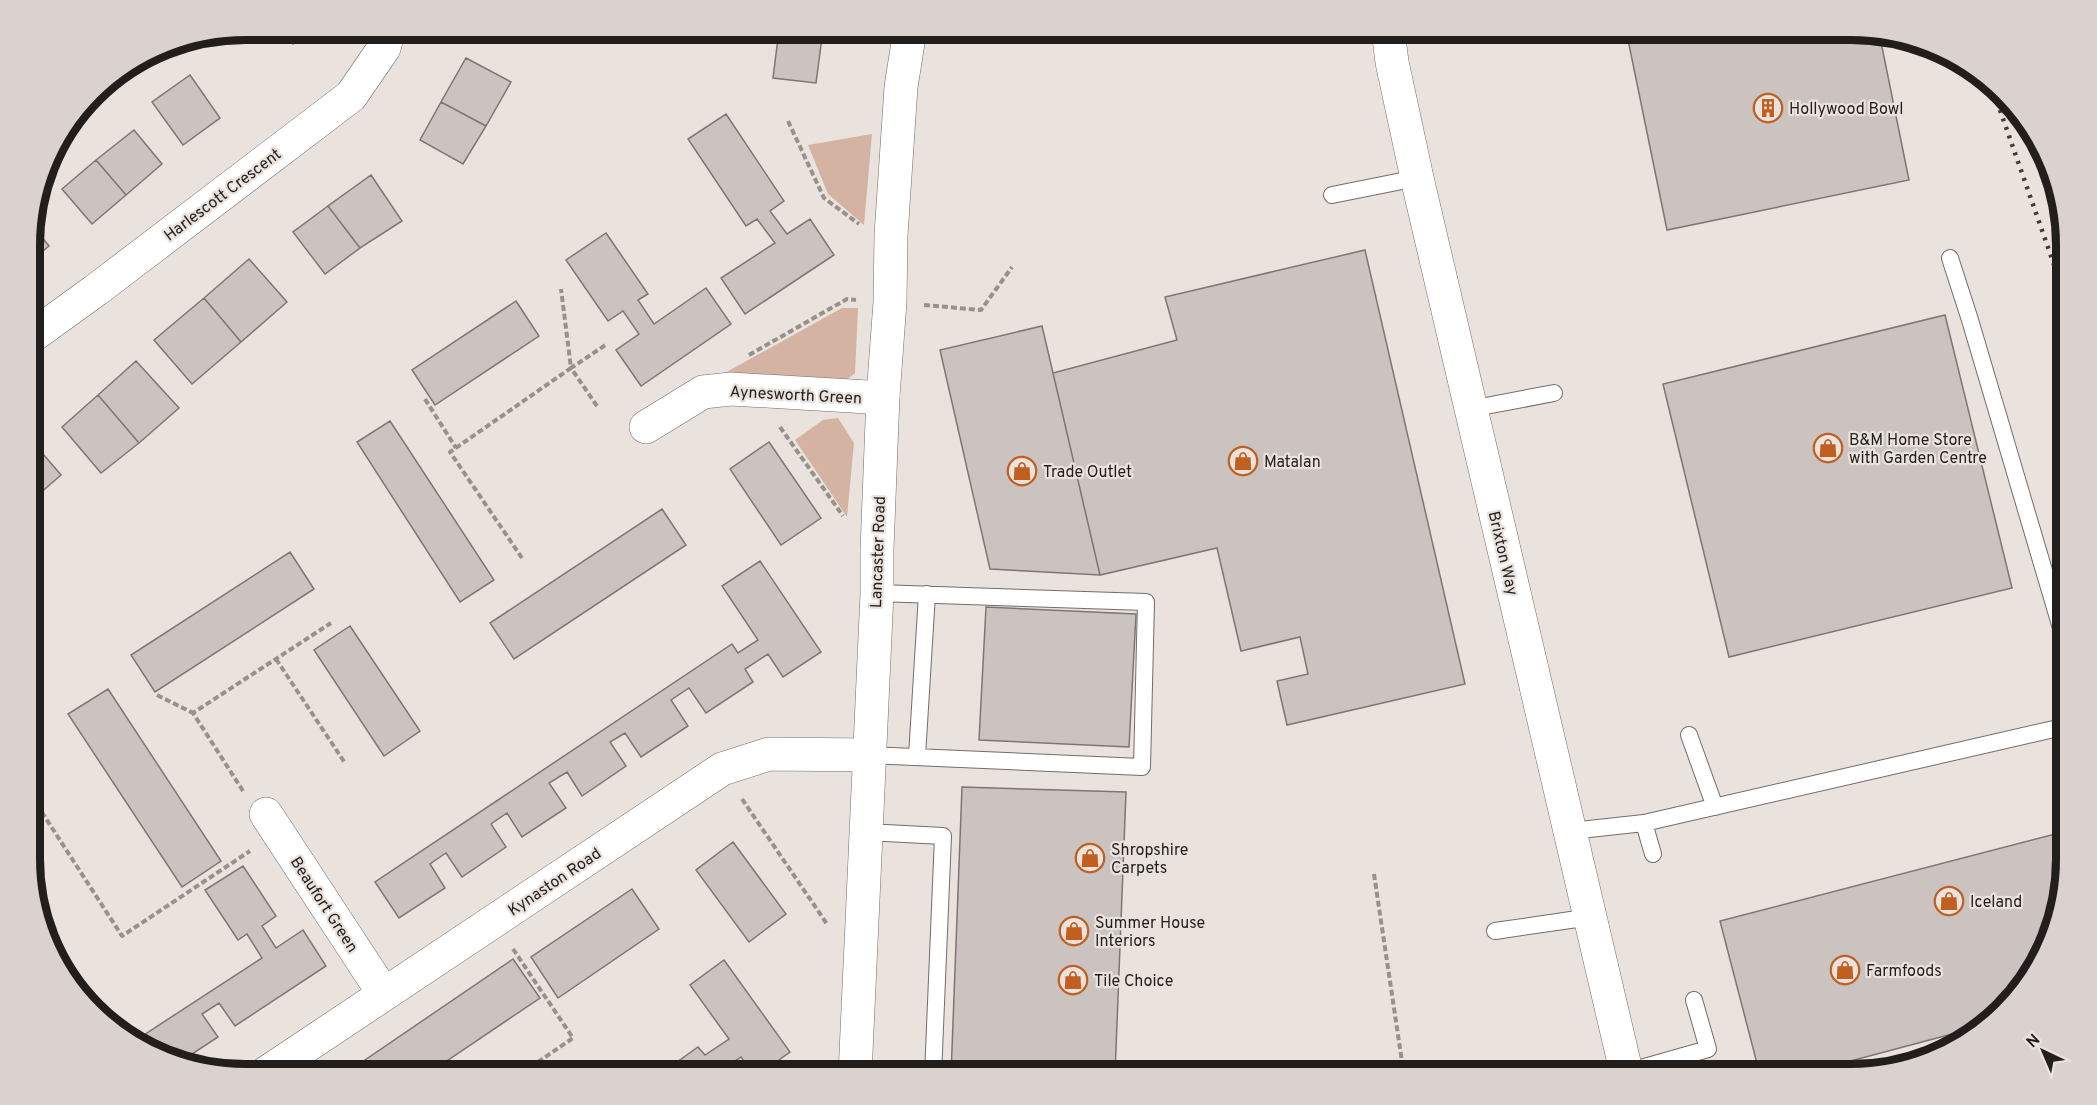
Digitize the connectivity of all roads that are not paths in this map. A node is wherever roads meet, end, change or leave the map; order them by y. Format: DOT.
graph roads {
  1 [pos="1389,40"];
  2 [pos="386,41"];
  3 [pos="908,41"];
  4 [pos="1417,178"];
  5 [pos="1332,195"];
  6 [pos="1950,258"];
  7 [pos="41,330"];
  8 [pos="1554,393"];
  9 [pos="883,396"];
  10 [pos="1470,409"];
  11 [pos="646,427"];
  12 [pos="877,593"];
  13 [pos="927,594"];
  14 [pos="2056,611"];
  15 [pos="2056,729"];
  16 [pos="1689,735"];
  17 [pos="868,755"];
  18 [pos="917,756"];
  19 [pos="1715,807"];
  20 [pos="272,823"];
  21 [pos="1644,823"];
  22 [pos="1571,831"];
  23 [pos="866,832"];
  24 [pos="1653,854"];
  25 [pos="1591,917"];
  26 [pos="1495,931"];
  27 [pos="384,994"];
  28 [pos="1694,1000"];
  29 [pos="279,1064"];
  30 [pos="855,1064"];
  31 [pos="933,1064"];
  32 [pos="1625,1064"];
  33 [pos="1657,1064"];
  1 -- 4 [label="street, Brixton Way"];
  2 -- 7 [label="street, Harlescott Crescent"];
  3 -- 9 [label="street, Lancaster Road"];
  4 -- 5 [label="lane"];
  4 -- 10 [label="street, Brixton Way"];
  6 -- 14 [label="lane"];
  8 -- 10 [label="lane"];
  9 -- 11 [label="street, Aynesworth Green"];
  9 -- 12 [label="street, Lancaster Road"];
  10 -- 22 [label="street, Brixton Way"];
  12 -- 13 [label="lane"];
  12 -- 17 [label="street, Lancaster Road"];
  13 -- 18 [label="lane"];
  13 -- 18 [label="lane"];
  15 -- 19 [label="lane"];
  16 -- 19 [label="lane"];
  17 -- 18 [label="lane"];
  17 -- 23 [label="street, Lancaster Road"];
  17 -- 27 [label="street, Kynaston Road"];
  19 -- 21 [label="lane"];
  20 -- 27 [label="street, Beaufort Green"];
  21 -- 22 [label="lane"];
  21 -- 24 [label="lane"];
  22 -- 25 [label="street, Brixton Way"];
  23 -- 30 [label="street, Lancaster Road"];
  23 -- 31 [label="lane"];
  25 -- 26 [label="lane"];
  25 -- 32 [label="street, Brixton Way"];
  27 -- 29 [label="street, Kynaston Road"];
  28 -- 33 [label="lane"];
}
